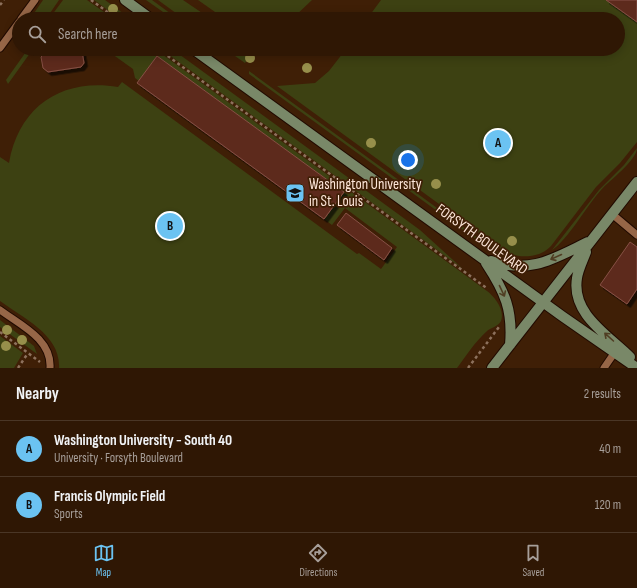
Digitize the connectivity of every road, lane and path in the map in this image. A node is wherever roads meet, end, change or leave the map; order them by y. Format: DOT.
graph roads {
  1 [pos="4,0"];
  2 [pos="35,0"];
  3 [pos="91,0"];
  4 [pos="125,0"];
  5 [pos="0,5"];
  6 [pos="26,12"];
  7 [pos="107,12"];
  8 [pos="141,12"];
  9 [pos="12,32"];
  10 [pos="0,48"];
  11 [pos="168,56"];
  12 [pos="203,56"];
  13 [pos="637,182"];
  14 [pos="612,214"];
  15 [pos="637,235"];
  16 [pos="591,241"];
  17 [pos="482,258"];
  18 [pos="490,291"];
  19 [pos="543,302"];
  20 [pos="0,310"];
  21 [pos="501,325"];
  22 [pos="0,332"];
  23 [pos="510,346"];
  24 [pos="615,352"];
  25 [pos="28,353"];
  26 [pos="637,364"];
  27 [pos="47,366"];
  28 [pos="18,368"];
  29 [pos="468,368"];
  30 [pos="492,368"];
  31 [pos="604,368"];
  32 [pos="637,368"];
  1 -- 5 [label="path"];
  2 -- 6 [label="lane"];
  3 -- 7 [label="path"];
  4 -- 8 [label="main road"];
  9 -- 10 [label="lane"];
  11 -- 18 [label="path"];
  12 -- 17 [label="main road, FORSYTH BOULEVARD"];
  13 -- 14 [label="main road"];
  14 -- 15 [label="lane"];
  14 -- 16 [label="main road"];
  16 -- 17 [label="main road, one-way"];
  16 -- 19 [label="main road"];
  26 -- 16 [label="main road, one-way"];
  17 -- 19 [label="main road, FORSYTH BOULEVARD"];
  17 -- 23 [label="main road, one-way"];
  19 -- 23 [label="main road"];
  19 -- 24 [label="main road, FORSYTH BOULEVARD"];
  20 -- 27 [label="lane"];
  21 -- 29 [label="path"];
  22 -- 25 [label="path"];
  23 -- 30 [label="main road"];
  24 -- 31 [label="lane"];
  24 -- 32 [label="main road, FORSYTH BOULEVARD"];
  25 -- 27 [label="path"];
  25 -- 28 [label="path"];
}
